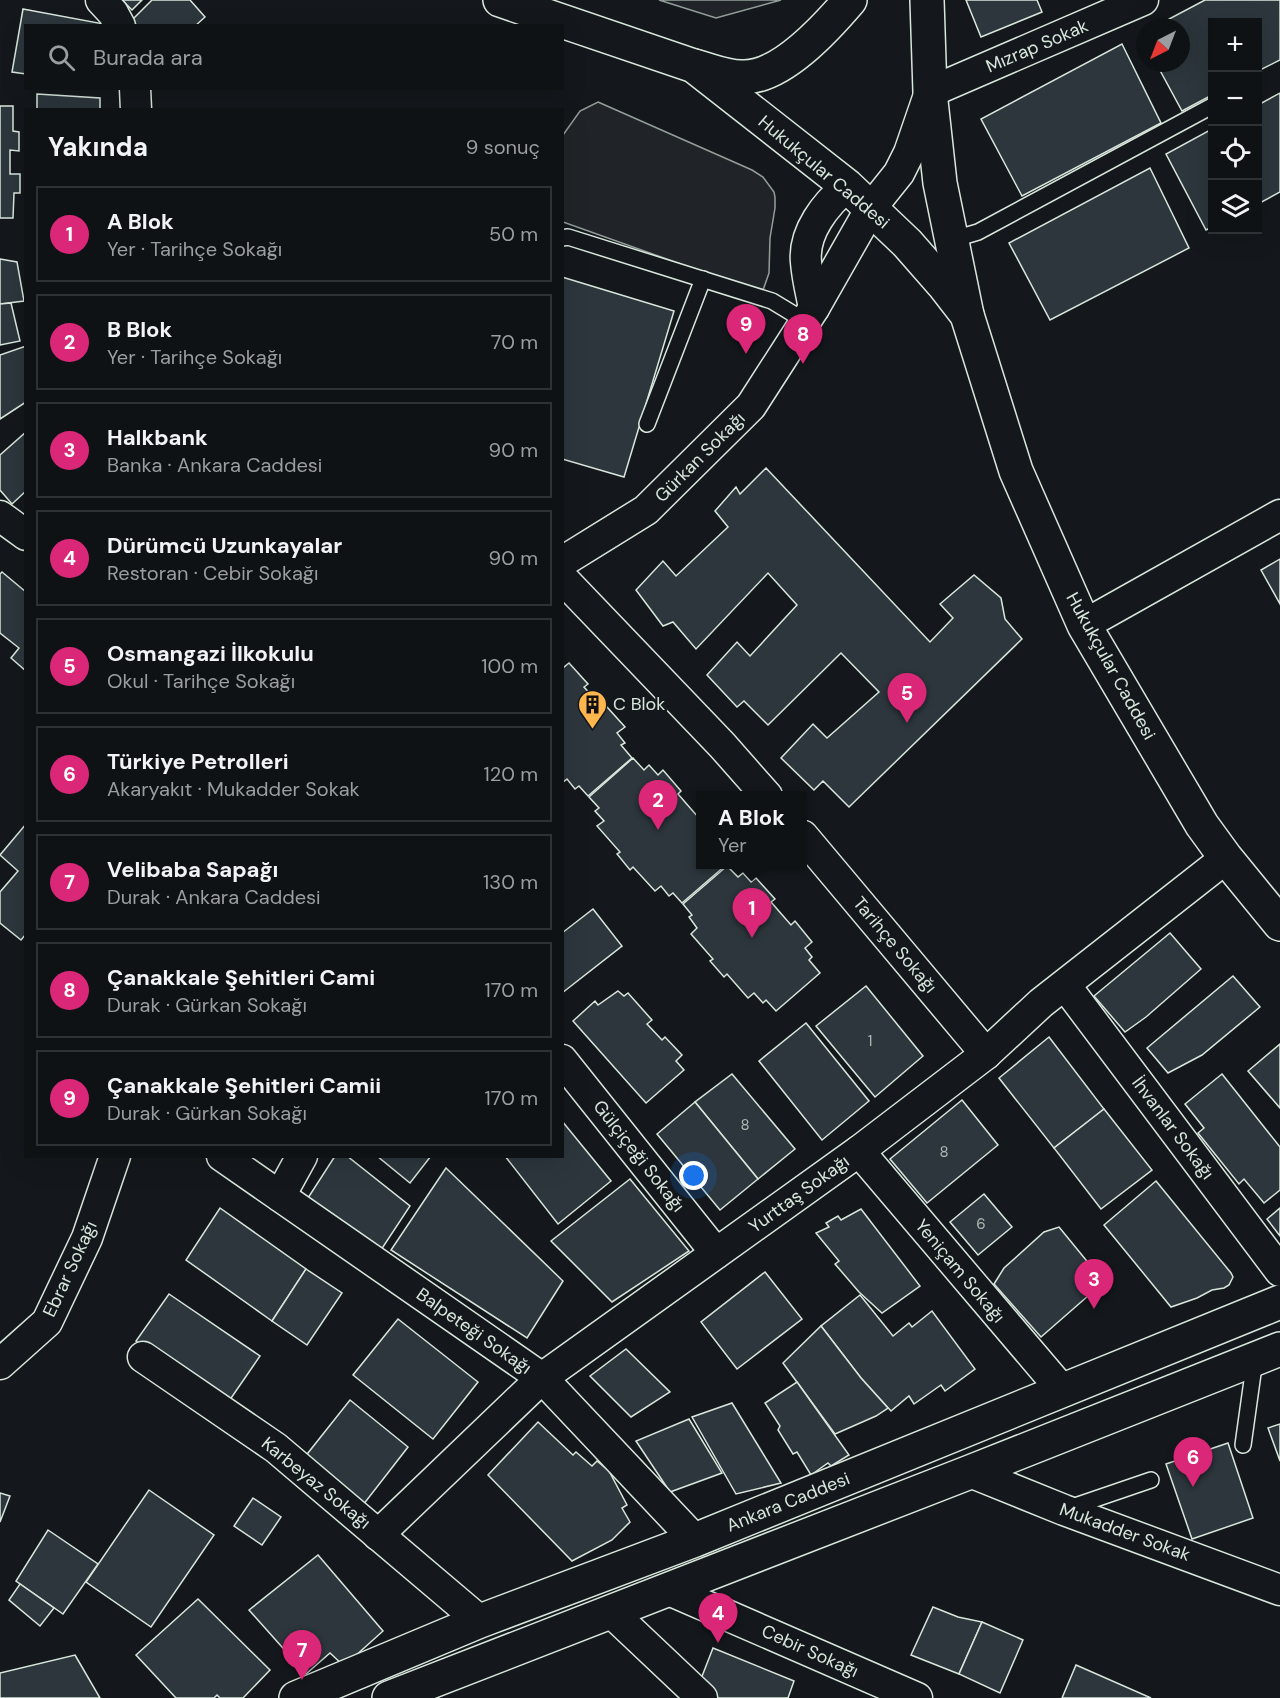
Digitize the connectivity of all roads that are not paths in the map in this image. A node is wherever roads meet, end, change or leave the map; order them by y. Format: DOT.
graph roads {
  1 [pos="101,0"];
  2 [pos="500,0"];
  3 [pos="850,0"];
  4 [pos="927,0"];
  5 [pos="1143,0"];
  6 [pos="119,24"];
  7 [pos="694,66"];
  8 [pos="135,90"];
  9 [pos="930,92"];
  10 [pos="136,108"];
  11 [pos="1208,108"];
  12 [pos="847,186"];
  13 [pos="871,208"];
  14 [pos="564,238"];
  15 [pos="951,240"];
  16 [pos="703,279"];
  17 [pos="810,315"];
  18 [pos="967,315"];
  19 [pos="647,424"];
  20 [pos="1280,515"];
  21 [pos="0,516"];
  22 [pos="24,534"];
  23 [pos="564,561"];
  24 [pos="564,580"];
  25 [pos="1084,625"];
  26 [pos="763,791"];
  27 [pos="807,841"];
  28 [pos="1226,858"];
  29 [pos="1280,924"];
  30 [pos="1065,985"];
  31 [pos="986,1054"];
  32 [pos="564,1062"];
  33 [pos="859,1151"];
  34 [pos="114,1158"];
  35 [pos="225,1158"];
  36 [pos="301,1158"];
  37 [pos="280,1196"];
  38 [pos="716,1253"];
  39 [pos="1280,1270"];
  40 [pos="1280,1302"];
  41 [pos="1268,1354"];
  42 [pos="143,1358"];
  43 [pos="0,1364"];
  44 [pos="542,1378"];
  45 [pos="1062,1390"];
  46 [pos="1242,1445"];
  47 [pos="970,1472"];
  48 [pos="1151,1480"];
  49 [pos="1064,1510"];
  50 [pos="378,1535"];
  51 [pos="695,1540"];
  52 [pos="669,1590"];
  53 [pos="1280,1590"];
  54 [pos="611,1612"];
  55 [pos="480,1621"];
  56 [pos="296,1698"];
  57 [pos="389,1698"];
  58 [pos="702,1698"];
  59 [pos="917,1698"];
  1 -- 6 [label="street"];
  2 -- 7 [label="main road, Hukukçular Caddesi"];
  3 -- 7 [label="main road, Hukukçular Caddesi"];
  4 -- 9 [label="main road, Hukukçular Caddesi"];
  5 -- 9 [label="street, Mızrap Sokak"];
  7 -- 12 [label="main road, Hukukçular Caddesi"];
  8 -- 10 [label="street"];
  9 -- 13 [label="street, Gürkan Sokağı"];
  9 -- 15 [label="main road, Hukukçular Caddesi"];
  11 -- 15 [label="lane"];
  12 -- 13 [label="main road, Hukukçular Caddesi"];
  12 -- 17 [label="street"];
  13 -- 17 [label="street, Gürkan Sokağı"];
  13 -- 18 [label="main road, Hukukçular Caddesi"];
  14 -- 16 [label="lane"];
  15 -- 18 [label="main road, Hukukçular Caddesi"];
  16 -- 17 [label="lane"];
  16 -- 19 [label="lane"];
  17 -- 23 [label="street, Gürkan Sokağı"];
  18 -- 25 [label="main road, Hukukçular Caddesi"];
  20 -- 25 [label="street"];
  21 -- 22 [label="street"];
  24 -- 26 [label="street"];
  25 -- 28 [label="main road, Hukukçular Caddesi"];
  27 -- 31 [label="street, Tarihçe Sokağı"];
  28 -- 29 [label="main road, Hukukçular Caddesi"];
  28 -- 30 [label="street, Yurttaş Sokağı"];
  30 -- 31 [label="street, Yurttaş Sokağı"];
  30 -- 39 [label="street, İhvanlar Sokağı"];
  31 -- 33 [label="street, Yurttaş Sokağı"];
  32 -- 38 [label="street, Gülçiçeği Sokağı"];
  33 -- 38 [label="street, Yurttaş Sokağı"];
  33 -- 45 [label="street, Yeniçam Sokağı"];
  34 -- 43 [label="street, Ebrar Sokağı"];
  35 -- 37 [label="street, Balpeteği Sokağı"];
  36 -- 37 [label="street"];
  37 -- 44 [label="street, Balpeteği Sokağı"];
  38 -- 44 [label="street, Yurttaş Sokağı"];
  40 -- 45 [label="main road, Ankara Caddesi"];
  41 -- 46 [label="lane"];
  41 -- 47 [label="main road, Ankara Caddesi"];
  42 -- 50 [label="street, Karbeyaz Sokağı"];
  44 -- 50 [label="street, Yurttaş Sokağı"];
  44 -- 51 [label="street, Balpeteği Sokağı"];
  45 -- 51 [label="main road, Ankara Caddesi"];
  47 -- 49 [label="street, Mukadder Sokak"];
  47 -- 52 [label="main road, Ankara Caddesi"];
  48 -- 49 [label="lane"];
  49 -- 53 [label="street, Mukadder Sokak"];
  50 -- 55 [label="street, Karbeyaz Sokağı"];
  51 -- 55 [label="main road, Ankara Caddesi"];
  52 -- 54 [label="main road, Ankara Caddesi"];
  52 -- 59 [label="street, Cebir Sokağı"];
  54 -- 57 [label="main road, Ankara Caddesi"];
  54 -- 58 [label="street"];
  55 -- 56 [label="main road, Ankara Caddesi"];
}
